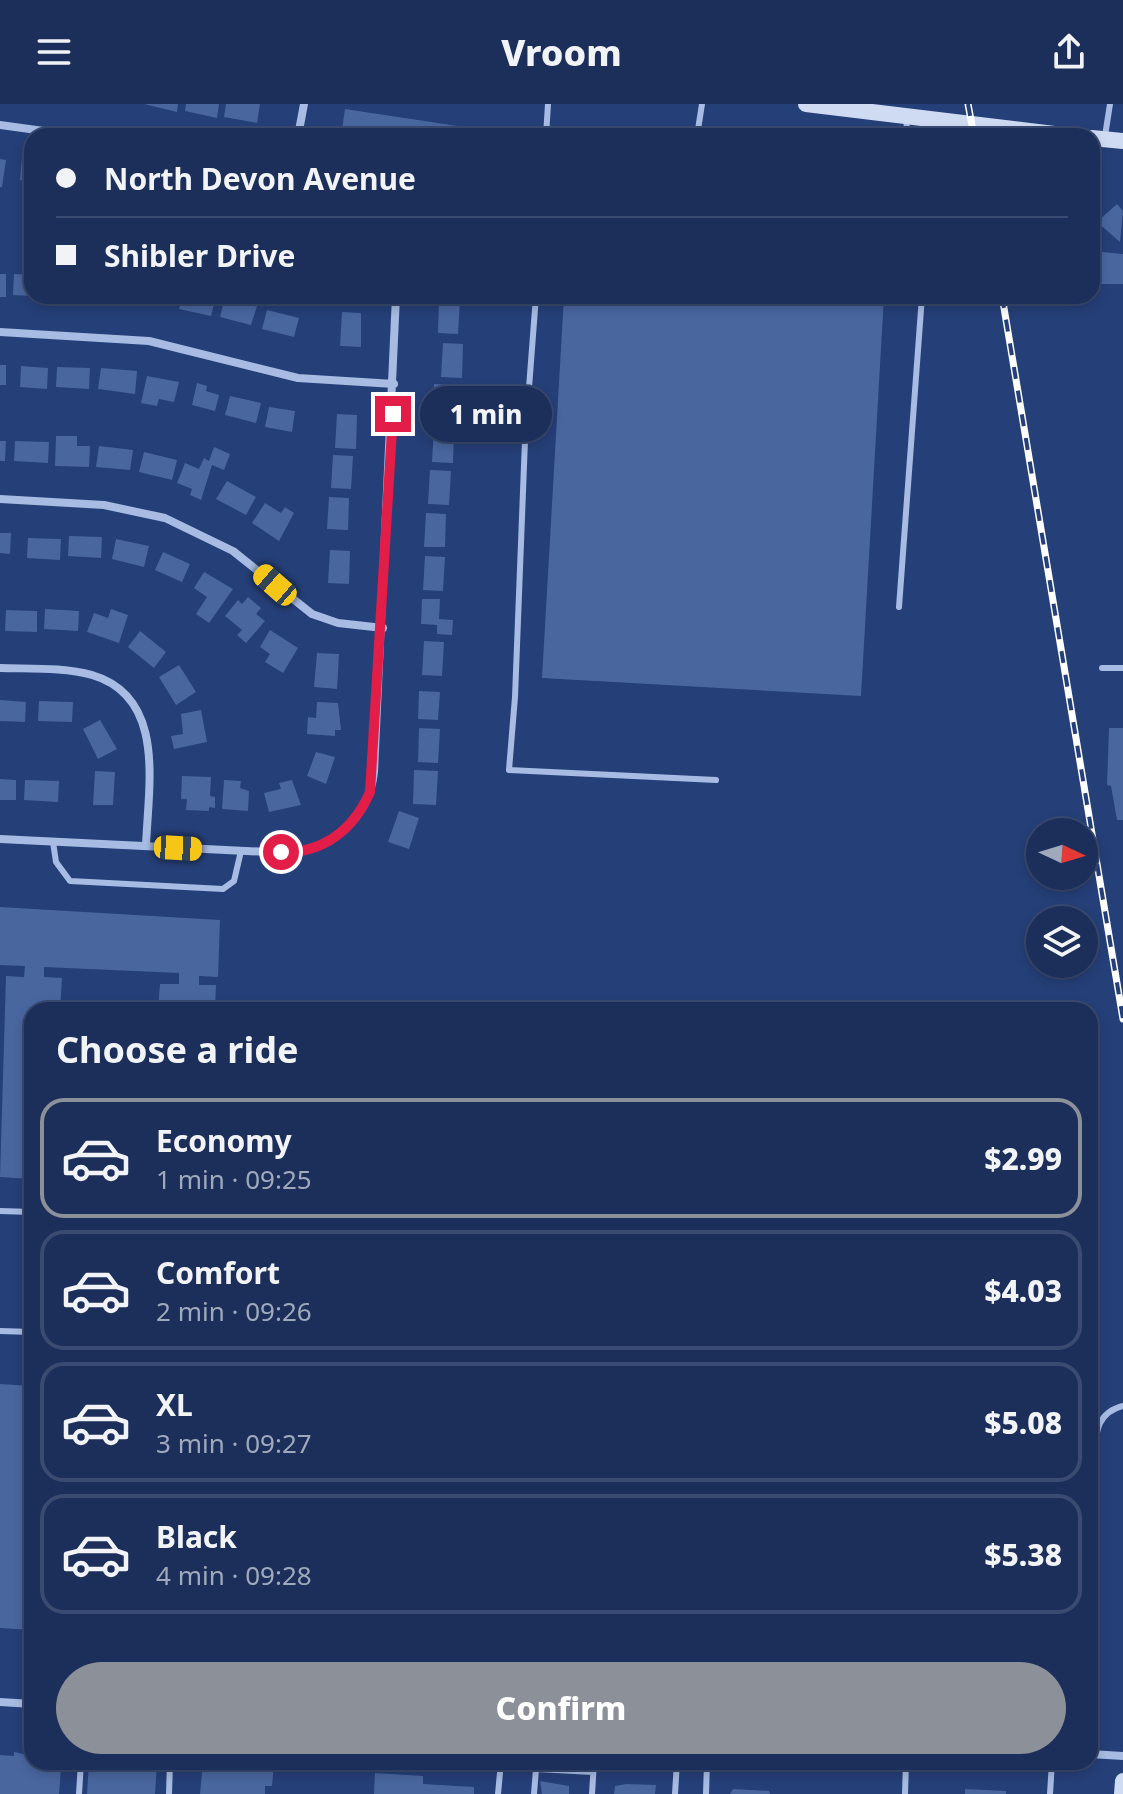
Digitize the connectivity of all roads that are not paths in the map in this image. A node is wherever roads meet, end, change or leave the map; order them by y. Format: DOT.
graph roads {
  1 [pos="304,104"];
  2 [pos="548,104"];
  3 [pos="702,104"];
  4 [pos="806,104"];
  5 [pos="1110,104"];
  6 [pos="824,105"];
  7 [pos="906,116"];
  8 [pos="0,125"];
  9 [pos="24,128"];
  10 [pos="300,128"];
  11 [pos="546,128"];
  12 [pos="698,128"];
  13 [pos="907,128"];
  14 [pos="1005,128"];
  15 [pos="1100,133"];
  16 [pos="1100,139"];
  17 [pos="1123,141"];
  18 [pos="396,304"];
  19 [pos="535,304"];
  20 [pos="921,304"];
  21 [pos="0,332"];
  22 [pos="394,384"];
  23 [pos="0,499"];
  24 [pos="899,607"];
  25 [pos="383,628"];
  26 [pos="0,668"];
  27 [pos="1102,668"];
  28 [pos="1123,668"];
  29 [pos="716,780"];
  30 [pos="0,839"];
  31 [pos="53,842"];
  32 [pos="146,846"];
  33 [pos="241,851"];
  34 [pos="0,1211"];
  35 [pos="24,1212"];
  36 [pos="0,1331"];
  37 [pos="24,1332"];
  38 [pos="1123,1406"];
  39 [pos="1098,1428"];
  40 [pos="0,1702"];
  41 [pos="24,1704"];
  42 [pos="1098,1754"];
  43 [pos="1123,1756"];
  44 [pos="80,1770"];
  45 [pos="170,1770"];
  46 [pos="500,1770"];
  47 [pos="536,1770"];
  48 [pos="574,1770"];
  49 [pos="676,1770"];
  50 [pos="707,1770"];
  51 [pos="906,1770"];
  52 [pos="1052,1770"];
  53 [pos="593,1772"];
  54 [pos="1123,1781"];
  55 [pos="79,1794"];
  56 [pos="169,1794"];
  57 [pos="498,1794"];
  58 [pos="534,1794"];
  59 [pos="592,1794"];
  60 [pos="675,1794"];
  61 [pos="706,1794"];
  62 [pos="905,1794"];
  63 [pos="1050,1794"];
  64 [pos="1122,1794"];
  1 -- 10 [label="street"];
  2 -- 11 [label="lane"];
  3 -- 12 [label="lane"];
  4 -- 6 [label="main road"];
  5 -- 15 [label="lane"];
  6 -- 7 [label="main road"];
  7 -- 13 [label="lane"];
  7 -- 14 [label="main road"];
  8 -- 9 [label="street"];
  16 -- 17 [label="main road"];
  18 -- 22 [label="street"];
  19 -- 29 [label="lane"];
  20 -- 24 [label="lane"];
  21 -- 22 [label="street"];
  22 -- 25 [label="street"];
  23 -- 25 [label="street"];
  25 -- 33 [label="street"];
  26 -- 32 [label="street"];
  27 -- 28 [label="lane"];
  30 -- 31 [label="street"];
  31 -- 32 [label="street"];
  31 -- 33 [label="lane"];
  32 -- 33 [label="street"];
  34 -- 35 [label="lane"];
  36 -- 37 [label="lane"];
  38 -- 39 [label="lane"];
  40 -- 41 [label="street"];
  42 -- 43 [label="street"];
  44 -- 55 [label="lane"];
  45 -- 56 [label="lane"];
  46 -- 57 [label="lane"];
  47 -- 58 [label="lane"];
  48 -- 53 [label="lane"];
  49 -- 60 [label="lane"];
  50 -- 61 [label="lane"];
  51 -- 62 [label="lane"];
  52 -- 63 [label="lane"];
  53 -- 59 [label="lane"];
  54 -- 64 [label="main road"];
}
